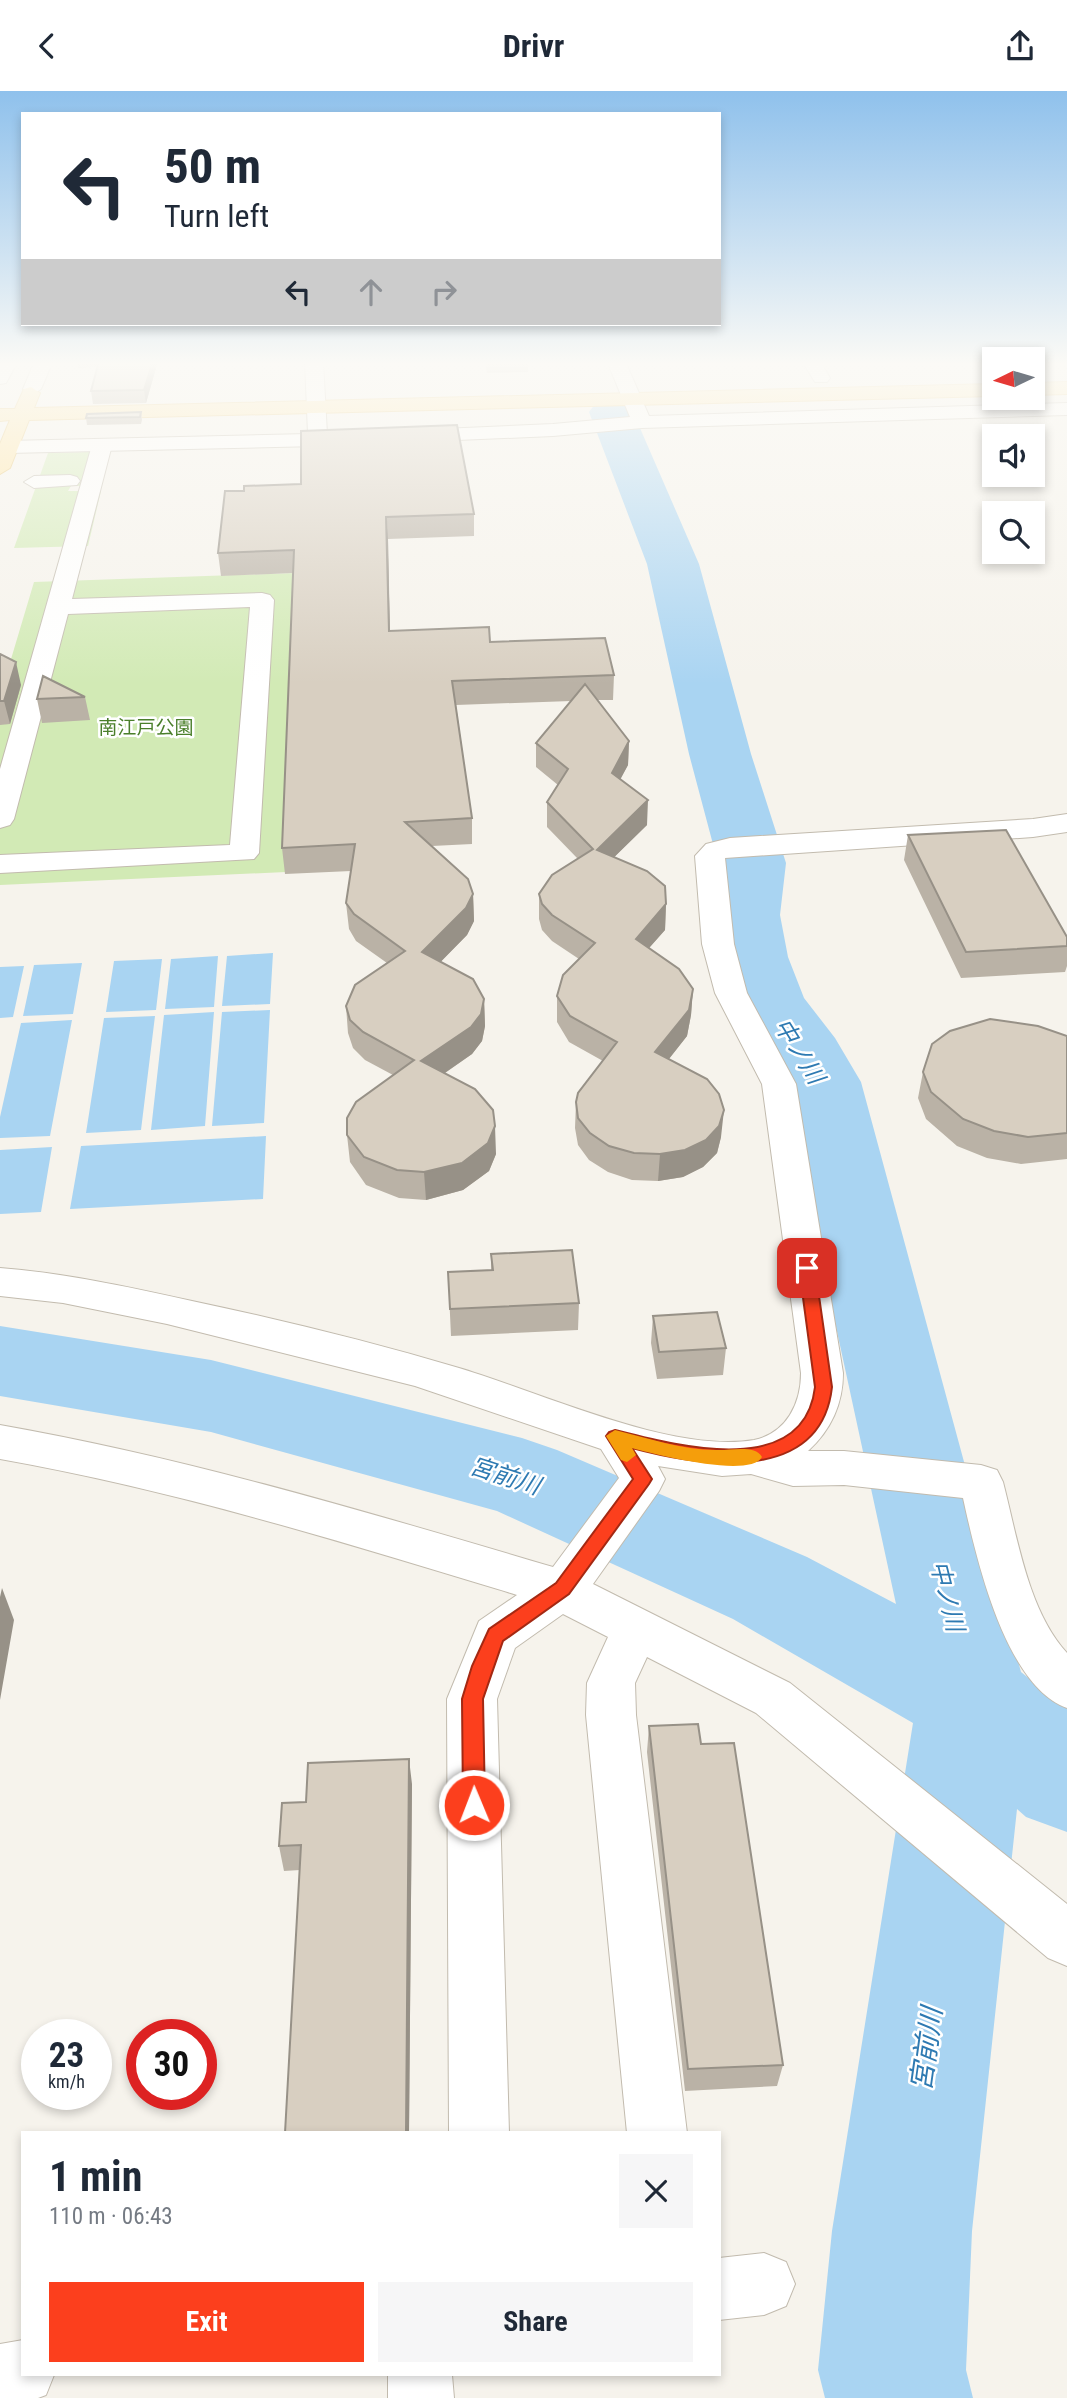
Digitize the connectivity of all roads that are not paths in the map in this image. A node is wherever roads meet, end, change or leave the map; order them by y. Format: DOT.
graph roads {
  1 [pos="91,469"];
  2 [pos="84,480"];
  3 [pos="34,482"];
  4 [pos="57,607"];
  5 [pos="0,819"];
  6 [pos="1067,823"];
  7 [pos="0,864"];
  8 [pos="0,1282"];
  9 [pos="615,1436"];
  10 [pos="0,1441"];
  11 [pos="751,1457"];
  12 [pos="563,1588"];
  13 [pos="635,1629"];
  14 [pos="1067,1687"];
  15 [pos="1067,1939"];
  16 [pos="479,2131"];
  17 [pos="657,2131"];
  18 [pos="21,2372"];
  19 [pos="0,2376"];
  20 [pos="420,2376"];
  21 [pos="421,2398"];
  1 -- 2 [label="street"];
  2 -- 3 [label="street"];
  2 -- 4 [label="street"];
  4 -- 5 [label="street"];
  4 -- 7 [label="street"];
  6 -- 11 [label="street"];
  8 -- 9 [label="street"];
  9 -- 11 [label="street"];
  9 -- 12 [label="street"];
  10 -- 12 [label="street"];
  11 -- 14 [label="street"];
  12 -- 13 [label="street"];
  12 -- 16 [label="street"];
  13 -- 15 [label="street"];
  13 -- 17 [label="street"];
  18 -- 19 [label="street"];
  20 -- 21 [label="street"];
}
